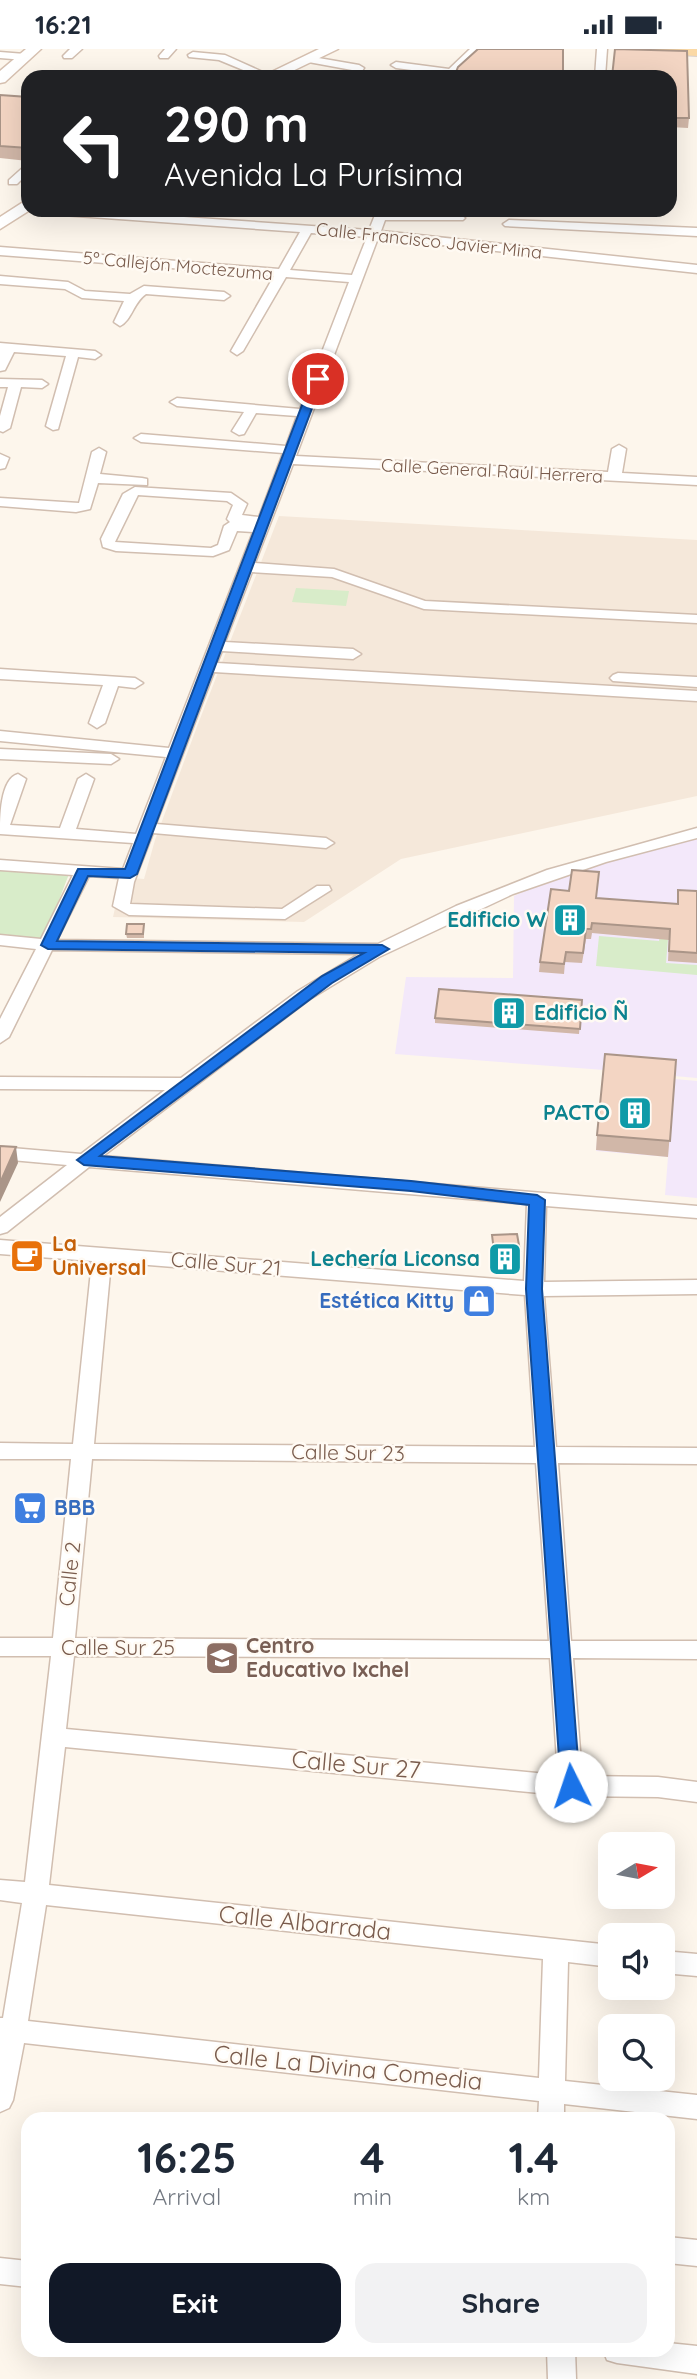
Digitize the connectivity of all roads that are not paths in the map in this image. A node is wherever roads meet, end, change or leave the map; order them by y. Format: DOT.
graph roads {
  1 [pos="331,49"];
  2 [pos="477,49"];
  3 [pos="602,49"];
  4 [pos="662,49"];
  5 [pos="697,51"];
  6 [pos="29,53"];
  7 [pos="0,55"];
  8 [pos="193,55"];
  9 [pos="307,59"];
  10 [pos="396,65"];
  11 [pos="252,70"];
  12 [pos="284,70"];
  13 [pos="358,70"];
  14 [pos="425,70"];
  15 [pos="453,70"];
  16 [pos="600,70"];
  17 [pos="0,79"];
  18 [pos="11,164"];
  19 [pos="21,165"];
  20 [pos="21,173"];
  21 [pos="13,182"];
  22 [pos="103,217"];
  23 [pos="380,217"];
  24 [pos="443,217"];
  25 [pos="459,218"];
  26 [pos="697,222"];
  27 [pos="509,224"];
  28 [pos="308,229"];
  29 [pos="697,232"];
  30 [pos="373,235"];
  31 [pos="591,237"];
  32 [pos="0,251"];
  33 [pos="697,269"];
  34 [pos="283,275"];
  35 [pos="356,279"];
  36 [pos="0,280"];
  37 [pos="190,294"];
  38 [pos="224,296"];
  39 [pos="132,298"];
  40 [pos="184,307"];
  41 [pos="120,321"];
  42 [pos="5,347"];
  43 [pos="237,351"];
  44 [pos="73,353"];
  45 [pos="95,355"];
  46 [pos="0,367"];
  47 [pos="0,383"];
  48 [pos="16,383"];
  49 [pos="42,384"];
  50 [pos="177,402"];
  51 [pos="252,409"];
  52 [pos="304,413"];
  53 [pos="53,426"];
  54 [pos="1,428"];
  55 [pos="22,428"];
  56 [pos="239,431"];
  57 [pos="141,438"];
  58 [pos="618,449"];
  59 [pos="99,452"];
  60 [pos="289,455"];
  61 [pos="128,466"];
  62 [pos="614,477"];
  63 [pos="93,478"];
  64 [pos="122,480"];
  65 [pos="697,481"];
  66 [pos="142,482"];
  67 [pos="0,502"];
  68 [pos="262,524"];
  69 [pos="246,567"];
  70 [pos="697,619"];
  71 [pos="353,654"];
  72 [pos="212,657"];
  73 [pos="0,674"];
  74 [pos="113,681"];
  75 [pos="697,682"];
  76 [pos="135,683"];
  77 [pos="697,696"];
  78 [pos="97,723"];
  79 [pos="0,736"];
  80 [pos="0,754"];
  81 [pos="173,758"];
  82 [pos="18,779"];
  83 [pos="86,779"];
  84 [pos="0,829"];
  85 [pos="67,833"];
  86 [pos="144,833"];
  87 [pos="697,833"];
  88 [pos="326,843"];
  89 [pos="0,865"];
  90 [pos="83,872"];
  91 [pos="130,874"];
  92 [pos="323,890"];
  93 [pos="0,940"];
  94 [pos="48,945"];
  95 [pos="382,949"];
  96 [pos="0,1037"];
  97 [pos="0,1083"];
  98 [pos="184,1084"];
  99 [pos="0,1153"];
  100 [pos="84,1160"];
  101 [pos="537,1200"];
  102 [pos="697,1212"];
  103 [pos="2,1241"];
  104 [pos="102,1254"];
  105 [pos="697,1287"];
  106 [pos="534,1289"];
  107 [pos="0,1451"];
  108 [pos="83,1451"];
  109 [pos="546,1455"];
  110 [pos="697,1456"];
  111 [pos="0,1647"];
  112 [pos="63,1648"];
  113 [pos="560,1649"];
  114 [pos="697,1650"];
  115 [pos="54,1737"];
  116 [pos="697,1783"];
  117 [pos="571,1786"];
  118 [pos="658,1787"];
  119 [pos="697,1792"];
  120 [pos="0,1890"];
  121 [pos="35,1893"];
  122 [pos="556,1951"];
  123 [pos="598,1955"];
  124 [pos="675,1963"];
  125 [pos="697,1965"];
  126 [pos="8,2030"];
  127 [pos="550,2091"];
  128 [pos="0,2100"];
  129 [pos="697,2107"];
  130 [pos="551,2112"];
  131 [pos="675,2251"];
  132 [pos="697,2253"];
  133 [pos="0,2271"];
  134 [pos="21,2273"];
  135 [pos="561,2357"];
  136 [pos="673,2357"];
  137 [pos="697,2360"];
  138 [pos="562,2379"];
  1 -- 9 [label="street"];
  2 -- 15 [label="street"];
  3 -- 16 [label="street"];
  4 -- 5 [label="main road"];
  6 -- 7 [label="street"];
  6 -- 17 [label="street"];
  8 -- 11 [label="street"];
  9 -- 12 [label="street"];
  9 -- 13 [label="street"];
  10 -- 14 [label="street"];
  18 -- 19 [label="street"];
  20 -- 21 [label="street"];
  22 -- 28 [label="street, Calle Francisco Javier Mina"];
  23 -- 30 [label="street"];
  24 -- 25 [label="street"];
  26 -- 31 [label="street"];
  27 -- 31 [label="street"];
  28 -- 30 [label="street, Calle Francisco Javier Mina"];
  28 -- 34 [label="street"];
  29 -- 31 [label="street"];
  30 -- 31 [label="street, Calle Francisco Javier Mina"];
  30 -- 35 [label="street"];
  31 -- 33 [label="street, Calle Francisco Javier Mina"];
  32 -- 34 [label="street, 5º Callejón Moctezuma"];
  34 -- 35 [label="street, 5º Callejón Moctezuma"];
  34 -- 43 [label="street"];
  35 -- 52 [label="street"];
  36 -- 39 [label="street"];
  37 -- 38 [label="street"];
  37 -- 39 [label="street"];
  37 -- 40 [label="street"];
  39 -- 41 [label="street"];
  42 -- 44 [label="street"];
  42 -- 46 [label="street"];
  44 -- 45 [label="street"];
  44 -- 53 [label="street"];
  47 -- 48 [label="street"];
  48 -- 49 [label="street"];
  48 -- 54 [label="street"];
  50 -- 51 [label="street"];
  51 -- 52 [label="street"];
  51 -- 56 [label="street"];
  52 -- 60 [label="street"];
  54 -- 55 [label="street"];
  57 -- 60 [label="street, Calle General Raúl Herrera"];
  58 -- 62 [label="street"];
  59 -- 63 [label="street"];
  60 -- 62 [label="street, Calle General Raúl Herrera"];
  60 -- 68 [label="street"];
  61 -- 64 [label="street"];
  62 -- 65 [label="street, Calle General Raúl Herrera"];
  63 -- 64 [label="street"];
  63 -- 67 [label="street"];
  64 -- 66 [label="street"];
  68 -- 68 [label="street"];
  68 -- 69 [label="street"];
  69 -- 70 [label="street"];
  69 -- 72 [label="street"];
  71 -- 72 [label="street"];
  72 -- 75 [label="street"];
  72 -- 77 [label="street"];
  72 -- 81 [label="street"];
  73 -- 74 [label="street"];
  74 -- 76 [label="street"];
  74 -- 78 [label="street"];
  79 -- 81 [label="street"];
  80 -- 81 [label="street"];
  81 -- 86 [label="street"];
  82 -- 84 [label="street"];
  83 -- 85 [label="street"];
  84 -- 85 [label="street"];
  85 -- 86 [label="street"];
  86 -- 88 [label="street"];
  86 -- 91 [label="street"];
  87 -- 95 [label="street"];
  89 -- 90 [label="street"];
  90 -- 91 [label="street"];
  90 -- 94 [label="street"];
  91 -- 92 [label="street"];
  93 -- 94 [label="street"];
  94 -- 95 [label="street"];
  94 -- 96 [label="street"];
  95 -- 98 [label="street"];
  97 -- 98 [label="street"];
  98 -- 100 [label="street"];
  99 -- 100 [label="street"];
  100 -- 101 [label="street"];
  100 -- 103 [label="street"];
  101 -- 102 [label="street"];
  101 -- 106 [label="street"];
  103 -- 104 [label="street, Calle Sur 21"];
  104 -- 106 [label="street, Calle Sur 21"];
  104 -- 108 [label="street, Calle 2"];
  105 -- 106 [label="street, Calle Sur 21"];
  106 -- 109 [label="street"];
  107 -- 108 [label="street, Calle Sur 23"];
  108 -- 109 [label="street, Calle Sur 23"];
  108 -- 112 [label="street, Calle 2"];
  109 -- 110 [label="street, Calle Sur 23"];
  109 -- 113 [label="street"];
  111 -- 112 [label="street, Calle Sur 25"];
  112 -- 113 [label="street, Calle Sur 25"];
  112 -- 115 [label="street, Calle 2"];
  113 -- 114 [label="street, Calle Sur 25"];
  113 -- 117 [label="street"];
  115 -- 117 [label="street, Calle Sur 27"];
  115 -- 121 [label="street, Calle 2"];
  116 -- 118 [label="street, Calle Sur 27"];
  117 -- 118 [label="street, Calle Sur 27"];
  118 -- 119 [label="street, Calle Sur 27"];
  120 -- 121 [label="street, Calle Albarrada"];
  121 -- 122 [label="street, Calle Albarrada"];
  121 -- 126 [label="street, Calle 2"];
  122 -- 123 [label="street, Calle Albarrada"];
  122 -- 127 [label="street"];
  124 -- 125 [label="street"];
  126 -- 127 [label="street, Calle La Divina Comedia"];
  126 -- 128 [label="street, Calle 2"];
  127 -- 129 [label="street, Calle La Divina Comedia"];
  127 -- 130 [label="street"];
  131 -- 132 [label="street"];
  133 -- 134 [label="street"];
  135 -- 138 [label="street"];
  136 -- 137 [label="street"];
}
